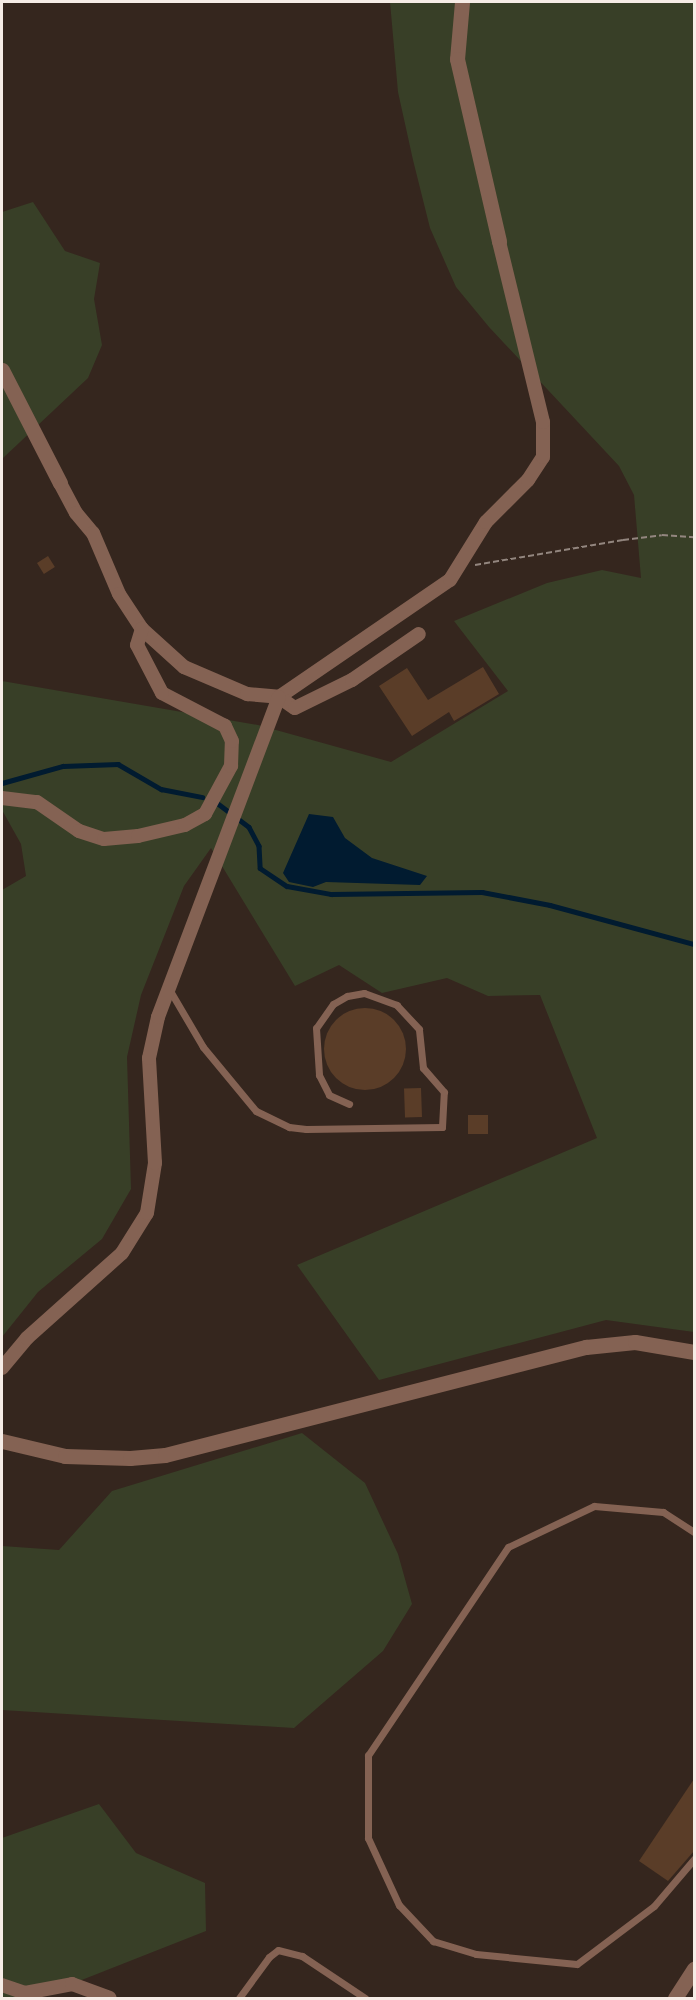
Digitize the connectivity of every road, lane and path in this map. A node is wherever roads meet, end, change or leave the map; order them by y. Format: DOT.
graph roads {
  1 [pos="462,2"];
  2 [pos="499,241"];
  3 [pos="2,370"];
  4 [pos="60,483"];
  5 [pos="694,537"];
  6 [pos="461,567"];
  7 [pos="142,629"];
  8 [pos="419,634"];
  9 [pos="279,697"];
  10 [pos="2,798"];
  11 [pos="168,987"];
  12 [pos="349,1104"];
  13 [pos="694,1352"];
  14 [pos="2,1368"];
  15 [pos="2,1441"];
  16 [pos="694,1532"];
  17 [pos="694,1859"];
  18 [pos="694,1969"];
  19 [pos="2,1985"];
  20 [pos="110,1998"];
  21 [pos="240,1998"];
  22 [pos="365,1998"];
  23 [pos="675,1998"];
  1 -- 2 [label="street"];
  2 -- 6 [label="street"];
  3 -- 4 [label="street"];
  4 -- 7 [label="street"];
  5 -- 6 [label="path"];
  6 -- 9 [label="street"];
  7 -- 9 [label="street"];
  7 -- 10 [label="street"];
  8 -- 9 [label="street"];
  9 -- 11 [label="street"];
  11 -- 12 [label="lane"];
  11 -- 14 [label="street"];
  13 -- 15 [label="street"];
  16 -- 17 [label="lane"];
  18 -- 23 [label="street"];
  19 -- 20 [label="street"];
  21 -- 22 [label="lane"];
}
